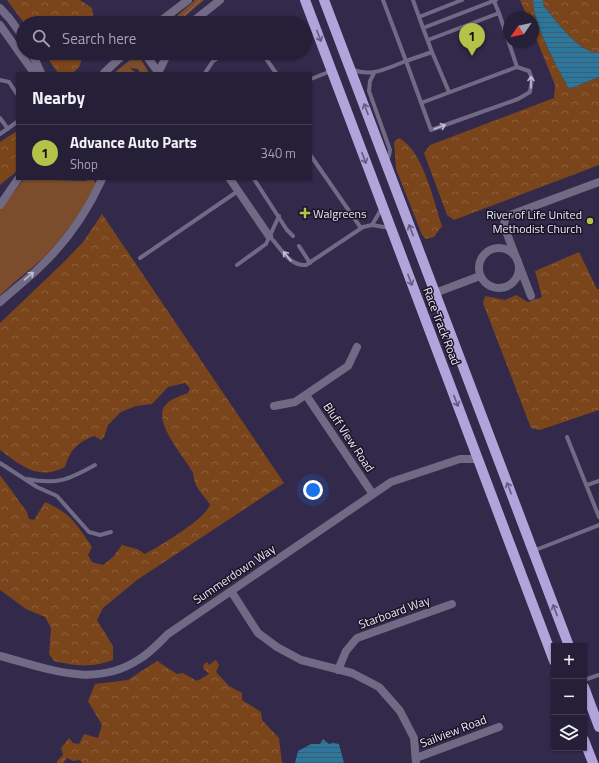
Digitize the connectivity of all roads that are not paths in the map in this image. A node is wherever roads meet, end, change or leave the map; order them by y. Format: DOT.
graph roads {
  1 [pos="188,0"];
  2 [pos="220,0"];
  3 [pos="305,0"];
  4 [pos="324,0"];
  5 [pos="384,0"];
  6 [pos="413,0"];
  7 [pos="462,0"];
  8 [pos="495,0"];
  9 [pos="0,8"];
  10 [pos="499,13"];
  11 [pos="167,16"];
  12 [pos="200,16"];
  13 [pos="311,16"];
  14 [pos="419,17"];
  15 [pos="312,18"];
  16 [pos="0,25"];
  17 [pos="16,28"];
  18 [pos="423,28"];
  19 [pos="16,35"];
  20 [pos="8,37"];
  21 [pos="428,40"];
  22 [pos="16,48"];
  23 [pos="432,52"];
  24 [pos="25,60"];
  25 [pos="35,60"];
  26 [pos="118,60"];
  27 [pos="149,60"];
  28 [pos="164,60"];
  29 [pos="216,60"];
  30 [pos="267,60"];
  31 [pos="406,61"];
  32 [pos="517,67"];
  33 [pos="350,69"];
  34 [pos="332,71"];
  35 [pos="33,72"];
  36 [pos="41,72"];
  37 [pos="105,72"];
  38 [pos="157,72"];
  39 [pos="158,72"];
  40 [pos="205,72"];
  41 [pos="275,72"];
  42 [pos="374,73"];
  43 [pos="312,79"];
  44 [pos="0,80"];
  45 [pos="16,92"];
  46 [pos="450,92"];
  47 [pos="421,103"];
  48 [pos="0,118"];
  49 [pos="16,123"];
  50 [pos="8,129"];
  51 [pos="0,134"];
  52 [pos="312,157"];
  53 [pos="386,162"];
  54 [pos="17,180"];
  55 [pos="102,180"];
  56 [pos="233,180"];
  57 [pos="255,180"];
  58 [pos="599,182"];
  59 [pos="239,191"];
  60 [pos="0,204"];
  61 [pos="383,206"];
  62 [pos="279,216"];
  63 [pos="372,225"];
  64 [pos="361,228"];
  65 [pos="391,228"];
  66 [pos="269,236"];
  67 [pos="292,237"];
  68 [pos="298,247"];
  69 [pos="140,258"];
  70 [pos="518,261"];
  71 [pos="310,263"];
  72 [pos="237,265"];
  73 [pos="480,276"];
  74 [pos="435,293"];
  75 [pos="531,296"];
  76 [pos="418,300"];
  77 [pos="0,302"];
  78 [pos="357,347"];
  79 [pos="306,395"];
  80 [pos="274,406"];
  81 [pos="567,437"];
  82 [pos="478,459"];
  83 [pos="0,463"];
  84 [pos="95,465"];
  85 [pos="24,479"];
  86 [pos="599,481"];
  87 [pos="587,486"];
  88 [pos="372,493"];
  89 [pos="599,517"];
  90 [pos="599,525"];
  91 [pos="111,532"];
  92 [pos="533,551"];
  93 [pos="231,591"];
  94 [pos="452,604"];
  95 [pos="567,643"];
  96 [pos="551,653"];
  97 [pos="0,656"];
  98 [pos="338,670"];
  99 [pos="599,674"];
  100 [pos="586,679"];
  101 [pos="587,695"];
  102 [pos="499,727"];
  103 [pos="599,727"];
  104 [pos="587,748"];
  105 [pos="416,761"];
  106 [pos="593,763"];
  1 -- 11 [label="street"];
  2 -- 12 [label="street"];
  3 -- 13 [label="main road, Race Track Road, one-way"];
  4 -- 33 [label="main road, Race Track Road"];
  5 -- 31 [label="lane"];
  6 -- 14 [label="lane"];
  7 -- 14 [label="lane"];
  8 -- 10 [label="lane"];
  8 -- 18 [label="lane"];
  9 -- 17 [label="street"];
  10 -- 21 [label="lane"];
  10 -- 32 [label="lane"];
  14 -- 18 [label="lane"];
  15 -- 34 [label="main road, Race Track Road, one-way"];
  16 -- 20 [label="street"];
  18 -- 21 [label="lane"];
  19 -- 20 [label="street"];
  20 -- 22 [label="street"];
  21 -- 23 [label="lane"];
  23 -- 31 [label="lane"];
  23 -- 46 [label="lane"];
  24 -- 35 [label="street"];
  25 -- 36 [label="street"];
  26 -- 37 [label="street"];
  27 -- 38 [label="street"];
  28 -- 39 [label="street"];
  29 -- 40 [label="lane"];
  30 -- 41 [label="lane"];
  31 -- 42 [label="lane"];
  31 -- 47 [label="lane"];
  32 -- 46 [label="lane"];
  47 -- 32 [label="lane, one-way"];
  33 -- 42 [label="lane"];
  53 -- 33 [label="main road, Race Track Road, one-way"];
  34 -- 43 [label="lane"];
  34 -- 61 [label="main road, Race Track Road, one-way"];
  42 -- 53 [label="lane"];
  44 -- 45 [label="lane"];
  46 -- 47 [label="lane"];
  48 -- 50 [label="lane"];
  49 -- 50 [label="lane"];
  50 -- 51 [label="lane"];
  52 -- 64 [label="lane"];
  74 -- 53 [label="main road, Race Track Road, one-way"];
  54 -- 60 [label="street"];
  77 -- 55 [label="street, one-way"];
  56 -- 59 [label="street"];
  57 -- 62 [label="lane"];
  58 -- 70 [label="street"];
  59 -- 66 [label="street"];
  59 -- 69 [label="lane"];
  61 -- 63 [label="lane"];
  61 -- 65 [label="main road, Race Track Road"];
  62 -- 66 [label="lane"];
  62 -- 67 [label="lane"];
  63 -- 64 [label="lane"];
  63 -- 65 [label="lane"];
  64 -- 71 [label="lane"];
  65 -- 76 [label="main road, Race Track Road, one-way"];
  71 -- 66 [label="lane, one-way"];
  66 -- 72 [label="lane"];
  68 -- 71 [label="lane"];
  70 -- 73 [label="street"];
  70 -- 73 [label="street"];
  70 -- 75 [label="street"];
  73 -- 74 [label="street"];
  74 -- 76 [label="main road"];
  92 -- 74 [label="main road, Race Track Road, one-way"];
  76 -- 82 [label="main road, Race Track Road, one-way"];
  78 -- 79 [label="street"];
  79 -- 80 [label="street"];
  79 -- 88 [label="street, Bluff View Road"];
  81 -- 87 [label="lane"];
  82 -- 88 [label="street, Summerdown Way"];
  82 -- 96 [label="main road, Race Track Road"];
  83 -- 85 [label="lane"];
  84 -- 85 [label="lane"];
  85 -- 91 [label="lane"];
  86 -- 87 [label="lane"];
  87 -- 89 [label="lane"];
  88 -- 93 [label="street, Summerdown Way"];
  90 -- 92 [label="lane"];
  95 -- 92 [label="main road, Race Track Road, one-way"];
  93 -- 97 [label="street, Summerdown Way"];
  93 -- 98 [label="street"];
  94 -- 98 [label="street, Starboard Way"];
  98 -- 105 [label="street"];
  99 -- 100 [label="lane"];
  101 -- 103 [label="main road"];
  102 -- 105 [label="street, Sailview Road"];
  104 -- 106 [label="main road"];
}
